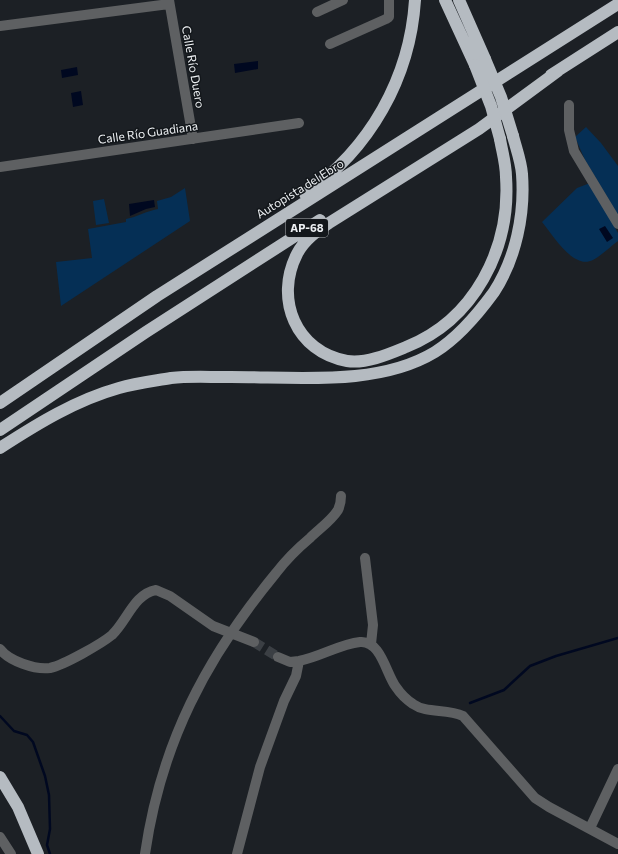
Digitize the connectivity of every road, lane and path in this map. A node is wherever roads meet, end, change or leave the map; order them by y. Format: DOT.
graph roads {
  1 [pos="343,0"];
  2 [pos="389,0"];
  3 [pos="415,0"];
  4 [pos="445,0"];
  5 [pos="459,0"];
  6 [pos="169,2"];
  7 [pos="618,4"];
  8 [pos="317,12"];
  9 [pos="0,26"];
  10 [pos="618,32"];
  11 [pos="330,44"];
  12 [pos="558,71"];
  13 [pos="569,105"];
  14 [pos="299,123"];
  15 [pos="193,139"];
  16 [pos="0,167"];
  17 [pos="618,224"];
  18 [pos="28,383"];
  19 [pos="0,402"];
  20 [pos="0,430"];
  21 [pos="0,448"];
  22 [pos="341,496"];
  23 [pos="365,558"];
  24 [pos="230,633"];
  25 [pos="254,642"];
  26 [pos="371,644"];
  27 [pos="0,649"];
  28 [pos="278,657"];
  29 [pos="299,661"];
  30 [pos="618,769"];
  31 [pos="0,777"];
  32 [pos="590,828"];
  33 [pos="0,837"];
  34 [pos="618,844"];
  35 [pos="11,854"];
  36 [pos="30,854"];
  37 [pos="38,854"];
  38 [pos="146,854"];
  39 [pos="237,854"];
  1 -- 8 [label="street"];
  2 -- 11 [label="street"];
  3 -- 18 [label="highway"];
  4 -- 12 [label="highway, bridge"];
  5 -- 21 [label="highway, bridge"];
  6 -- 9 [label="street"];
  6 -- 15 [label="street, Calle Río Duero"];
  7 -- 18 [label="highway, Autopista del Ebro / AP-68"];
  10 -- 12 [label="highway, AP-68"];
  12 -- 20 [label="highway, AP-68"];
  13 -- 17 [label="street"];
  14 -- 15 [label="street, Calle Río Guadiana"];
  15 -- 16 [label="street, Calle Río Guadiana"];
  18 -- 19 [label="highway, Autopista del Ebro / AP-68"];
  22 -- 24 [label="street"];
  23 -- 26 [label="street"];
  24 -- 25 [label="street"];
  24 -- 27 [label="street"];
  24 -- 38 [label="street"];
  26 -- 29 [label="street"];
  26 -- 32 [label="street"];
  28 -- 29 [label="street"];
  29 -- 39 [label="street"];
  30 -- 32 [label="street"];
  31 -- 36 [label="highway"];
  31 -- 37 [label="highway"];
  32 -- 34 [label="street"];
  33 -- 35 [label="street"];
}
